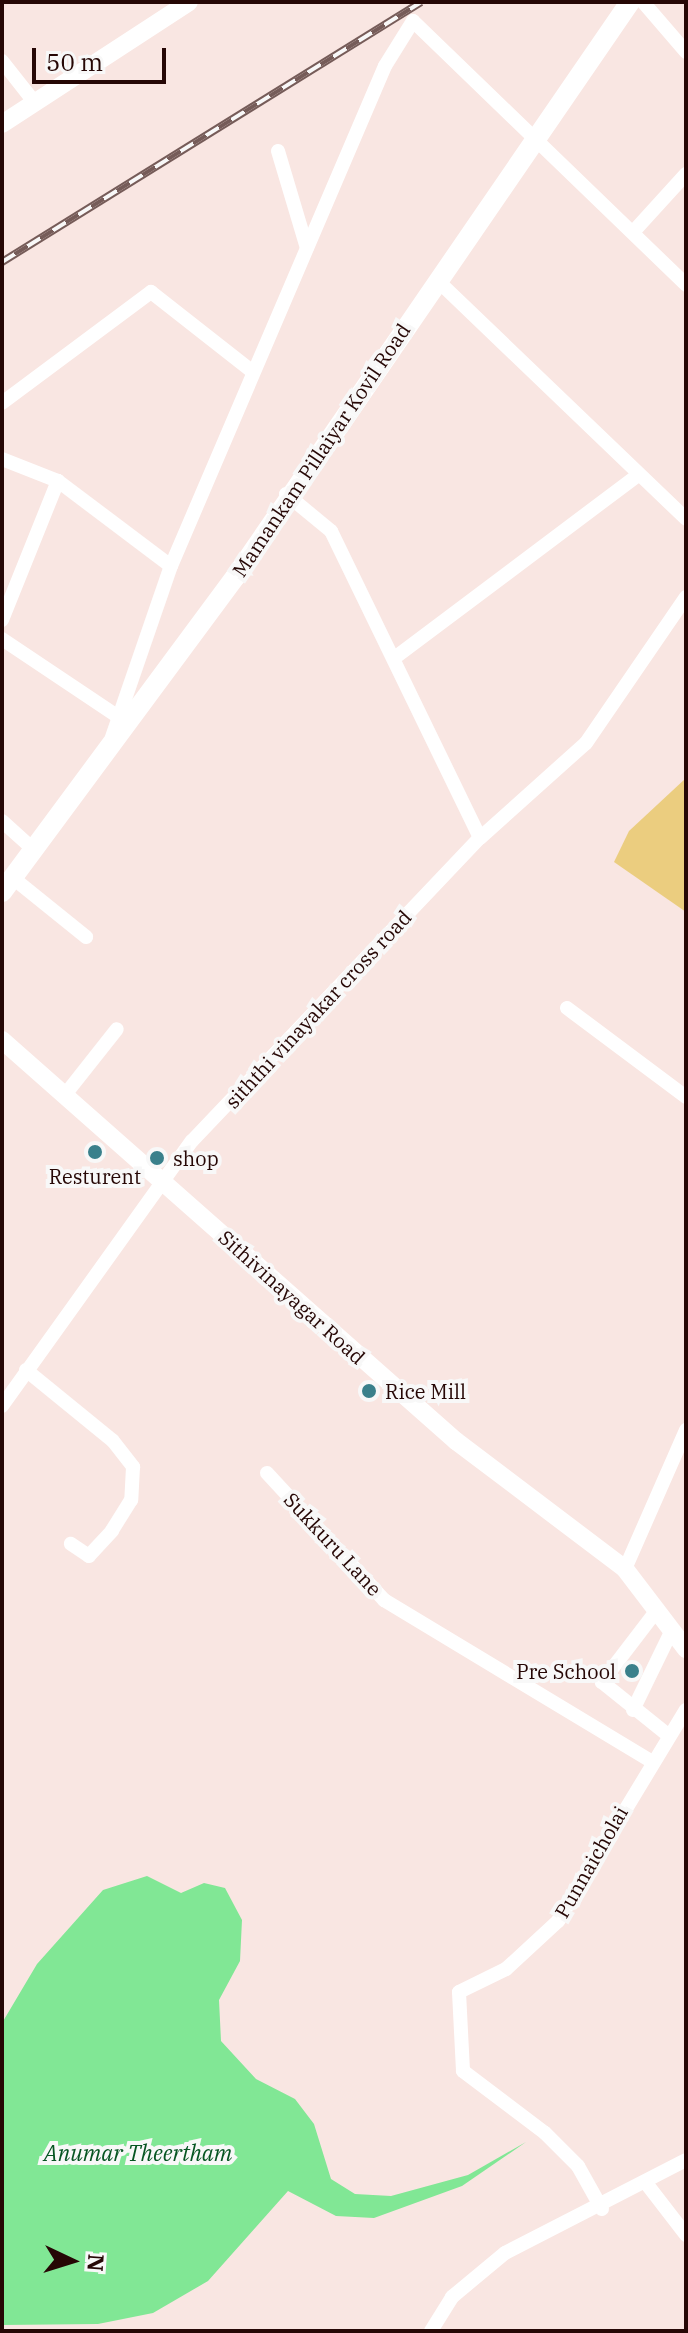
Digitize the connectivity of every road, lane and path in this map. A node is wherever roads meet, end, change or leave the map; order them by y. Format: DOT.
graph roads {
  1 [pos="189,2"];
  2 [pos="630,2"];
  3 [pos="643,2"];
  4 [pos="686,52"];
  5 [pos="2,61"];
  6 [pos="35,103"];
  7 [pos="2,124"];
  8 [pos="535,133"];
  9 [pos="278,151"];
  10 [pos="686,174"];
  11 [pos="635,230"];
  12 [pos="307,248"];
  13 [pos="437,280"];
  14 [pos="686,285"];
  15 [pos="253,372"];
  16 [pos="2,403"];
  17 [pos="2,459"];
  18 [pos="635,477"];
  19 [pos="58,481"];
  20 [pos="286,494"];
  21 [pos="686,519"];
  22 [pos="171,566"];
  23 [pos="686,597"];
  24 [pos="2,620"];
  25 [pos="2,639"];
  26 [pos="397,656"];
  27 [pos="117,716"];
  28 [pos="111,741"];
  29 [pos="2,821"];
  30 [pos="480,838"];
  31 [pos="33,849"];
  32 [pos="8,885"];
  33 [pos="86,937"];
  34 [pos="567,1008"];
  35 [pos="117,1029"];
  36 [pos="2,1040"];
  37 [pos="64,1096"];
  38 [pos="686,1097"];
  39 [pos="162,1184"];
  40 [pos="26,1370"];
  41 [pos="2,1406"];
  42 [pos="686,1430"];
  43 [pos="267,1473"];
  44 [pos="71,1544"];
  45 [pos="625,1569"];
  46 [pos="657,1610"];
  47 [pos="671,1632"];
  48 [pos="686,1649"];
  49 [pos="633,1710"];
  50 [pos="686,1710"];
  51 [pos="668,1735"];
  52 [pos="649,1760"];
  53 [pos="686,2160"];
  54 [pos="646,2183"];
  55 [pos="602,2209"];
  56 [pos="686,2235"];
  57 [pos="431,2331"];
  1 -- 6 [label="street"];
  2 -- 8 [label="main road, Mamankam Pillaiyar Kovil Road"];
  3 -- 4 [label="street"];
  5 -- 6 [label="street"];
  6 -- 7 [label="street"];
  8 -- 11 [label="street"];
  8 -- 12 [label="street"];
  8 -- 13 [label="main road, Mamankam Pillaiyar Kovil Road"];
  9 -- 12 [label="street"];
  10 -- 11 [label="street"];
  11 -- 14 [label="street"];
  12 -- 15 [label="street"];
  13 -- 18 [label="street"];
  13 -- 20 [label="main road, Mamankam Pillaiyar Kovil Road"];
  15 -- 16 [label="street"];
  15 -- 22 [label="street"];
  17 -- 19 [label="street"];
  18 -- 21 [label="street"];
  18 -- 26 [label="street"];
  19 -- 22 [label="street"];
  19 -- 24 [label="street"];
  20 -- 26 [label="street"];
  20 -- 28 [label="main road, Mamankam Pillaiyar Kovil Road"];
  22 -- 27 [label="street"];
  23 -- 30 [label="street, siththi vinayakar cross road"];
  25 -- 27 [label="street"];
  26 -- 30 [label="street"];
  27 -- 28 [label="street"];
  28 -- 31 [label="main road, Mamankam Pillaiyar Kovil Road"];
  29 -- 31 [label="street"];
  30 -- 39 [label="street, siththi vinayakar cross road"];
  31 -- 32 [label="main road, Mamankam Pillaiyar Kovil Road"];
  32 -- 33 [label="street"];
  34 -- 38 [label="street"];
  35 -- 37 [label="street"];
  36 -- 37 [label="street, Sithivinayagar Road"];
  37 -- 39 [label="street, Sithivinayagar Road"];
  39 -- 40 [label="street, siththi vinayakar cross road"];
  39 -- 45 [label="street, Sithivinayagar Road"];
  40 -- 41 [label="street, siththi vinayakar cross road"];
  40 -- 44 [label="street"];
  42 -- 45 [label="street"];
  43 -- 52 [label="street, Sukkuru Lane"];
  45 -- 46 [label="street, Sithivinayagar Road"];
  46 -- 47 [label="street, Sithivinayagar Road"];
  46 -- 49 [label="street"];
  47 -- 48 [label="street, Sithivinayagar Road"];
  47 -- 49 [label="street"];
  49 -- 51 [label="street"];
  50 -- 51 [label="street, Punnaicholai"];
  51 -- 52 [label="street, Punnaicholai"];
  52 -- 55 [label="street, Punnaicholai"];
  53 -- 54 [label="street"];
  54 -- 55 [label="street"];
  54 -- 56 [label="street"];
  55 -- 57 [label="street"];
}
